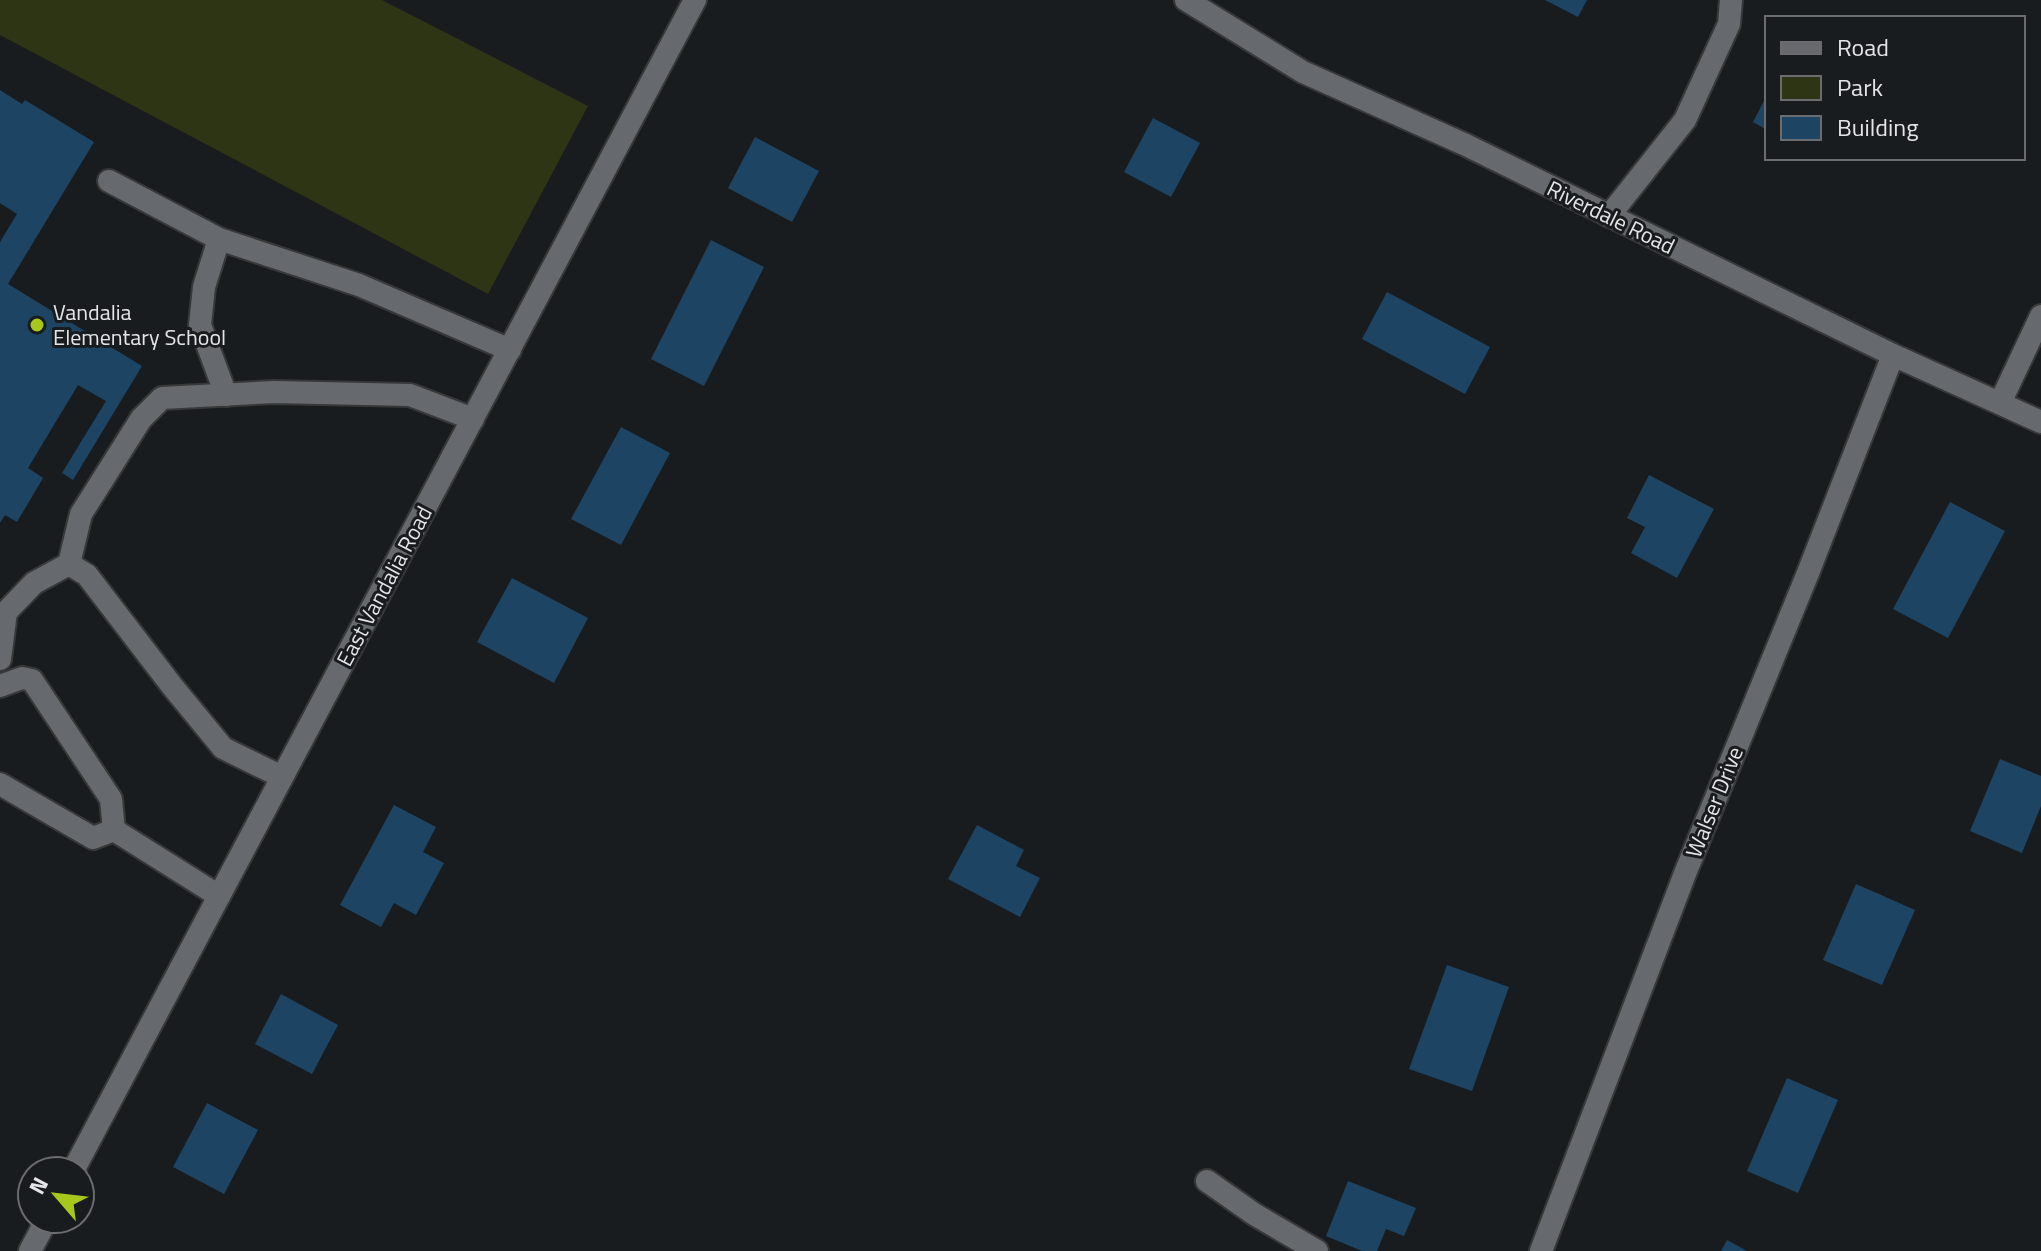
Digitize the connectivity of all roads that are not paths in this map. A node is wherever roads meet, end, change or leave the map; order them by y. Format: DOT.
graph roads {
  1 [pos="695,0"];
  2 [pos="1186,0"];
  3 [pos="1731,0"];
  4 [pos="109,181"];
  5 [pos="1609,216"];
  6 [pos="219,239"];
  7 [pos="2041,316"];
  8 [pos="510,350"];
  9 [pos="1893,355"];
  10 [pos="226,395"];
  11 [pos="2000,403"];
  12 [pos="473,419"];
  13 [pos="2041,422"];
  14 [pos="69,564"];
  15 [pos="3,610"];
  16 [pos="0,659"];
  17 [pos="0,686"];
  18 [pos="282,777"];
  19 [pos="0,784"];
  20 [pos="114,830"];
  21 [pos="219,896"];
  22 [pos="81,1155"];
  23 [pos="1207,1181"];
  24 [pos="1317,1251"];
  25 [pos="1541,1251"];
  1 -- 8 [label="street, East Vandalia Road"];
  2 -- 5 [label="street, Riverdale Road"];
  3 -- 5 [label="street"];
  4 -- 6 [label="street"];
  5 -- 9 [label="street, Riverdale Road"];
  6 -- 8 [label="street"];
  6 -- 10 [label="street"];
  7 -- 11 [label="street"];
  8 -- 12 [label="street, East Vandalia Road"];
  9 -- 11 [label="street, Riverdale Road"];
  9 -- 25 [label="street, Walser Drive"];
  10 -- 12 [label="street"];
  10 -- 14 [label="street"];
  11 -- 13 [label="street, Riverdale Road"];
  12 -- 18 [label="street, East Vandalia Road"];
  14 -- 15 [label="street"];
  14 -- 18 [label="street"];
  15 -- 16 [label="street"];
  17 -- 20 [label="street"];
  18 -- 21 [label="street, East Vandalia Road"];
  19 -- 20 [label="street"];
  20 -- 21 [label="street"];
  21 -- 22 [label="street, East Vandalia Road"];
  23 -- 24 [label="street"];
}
